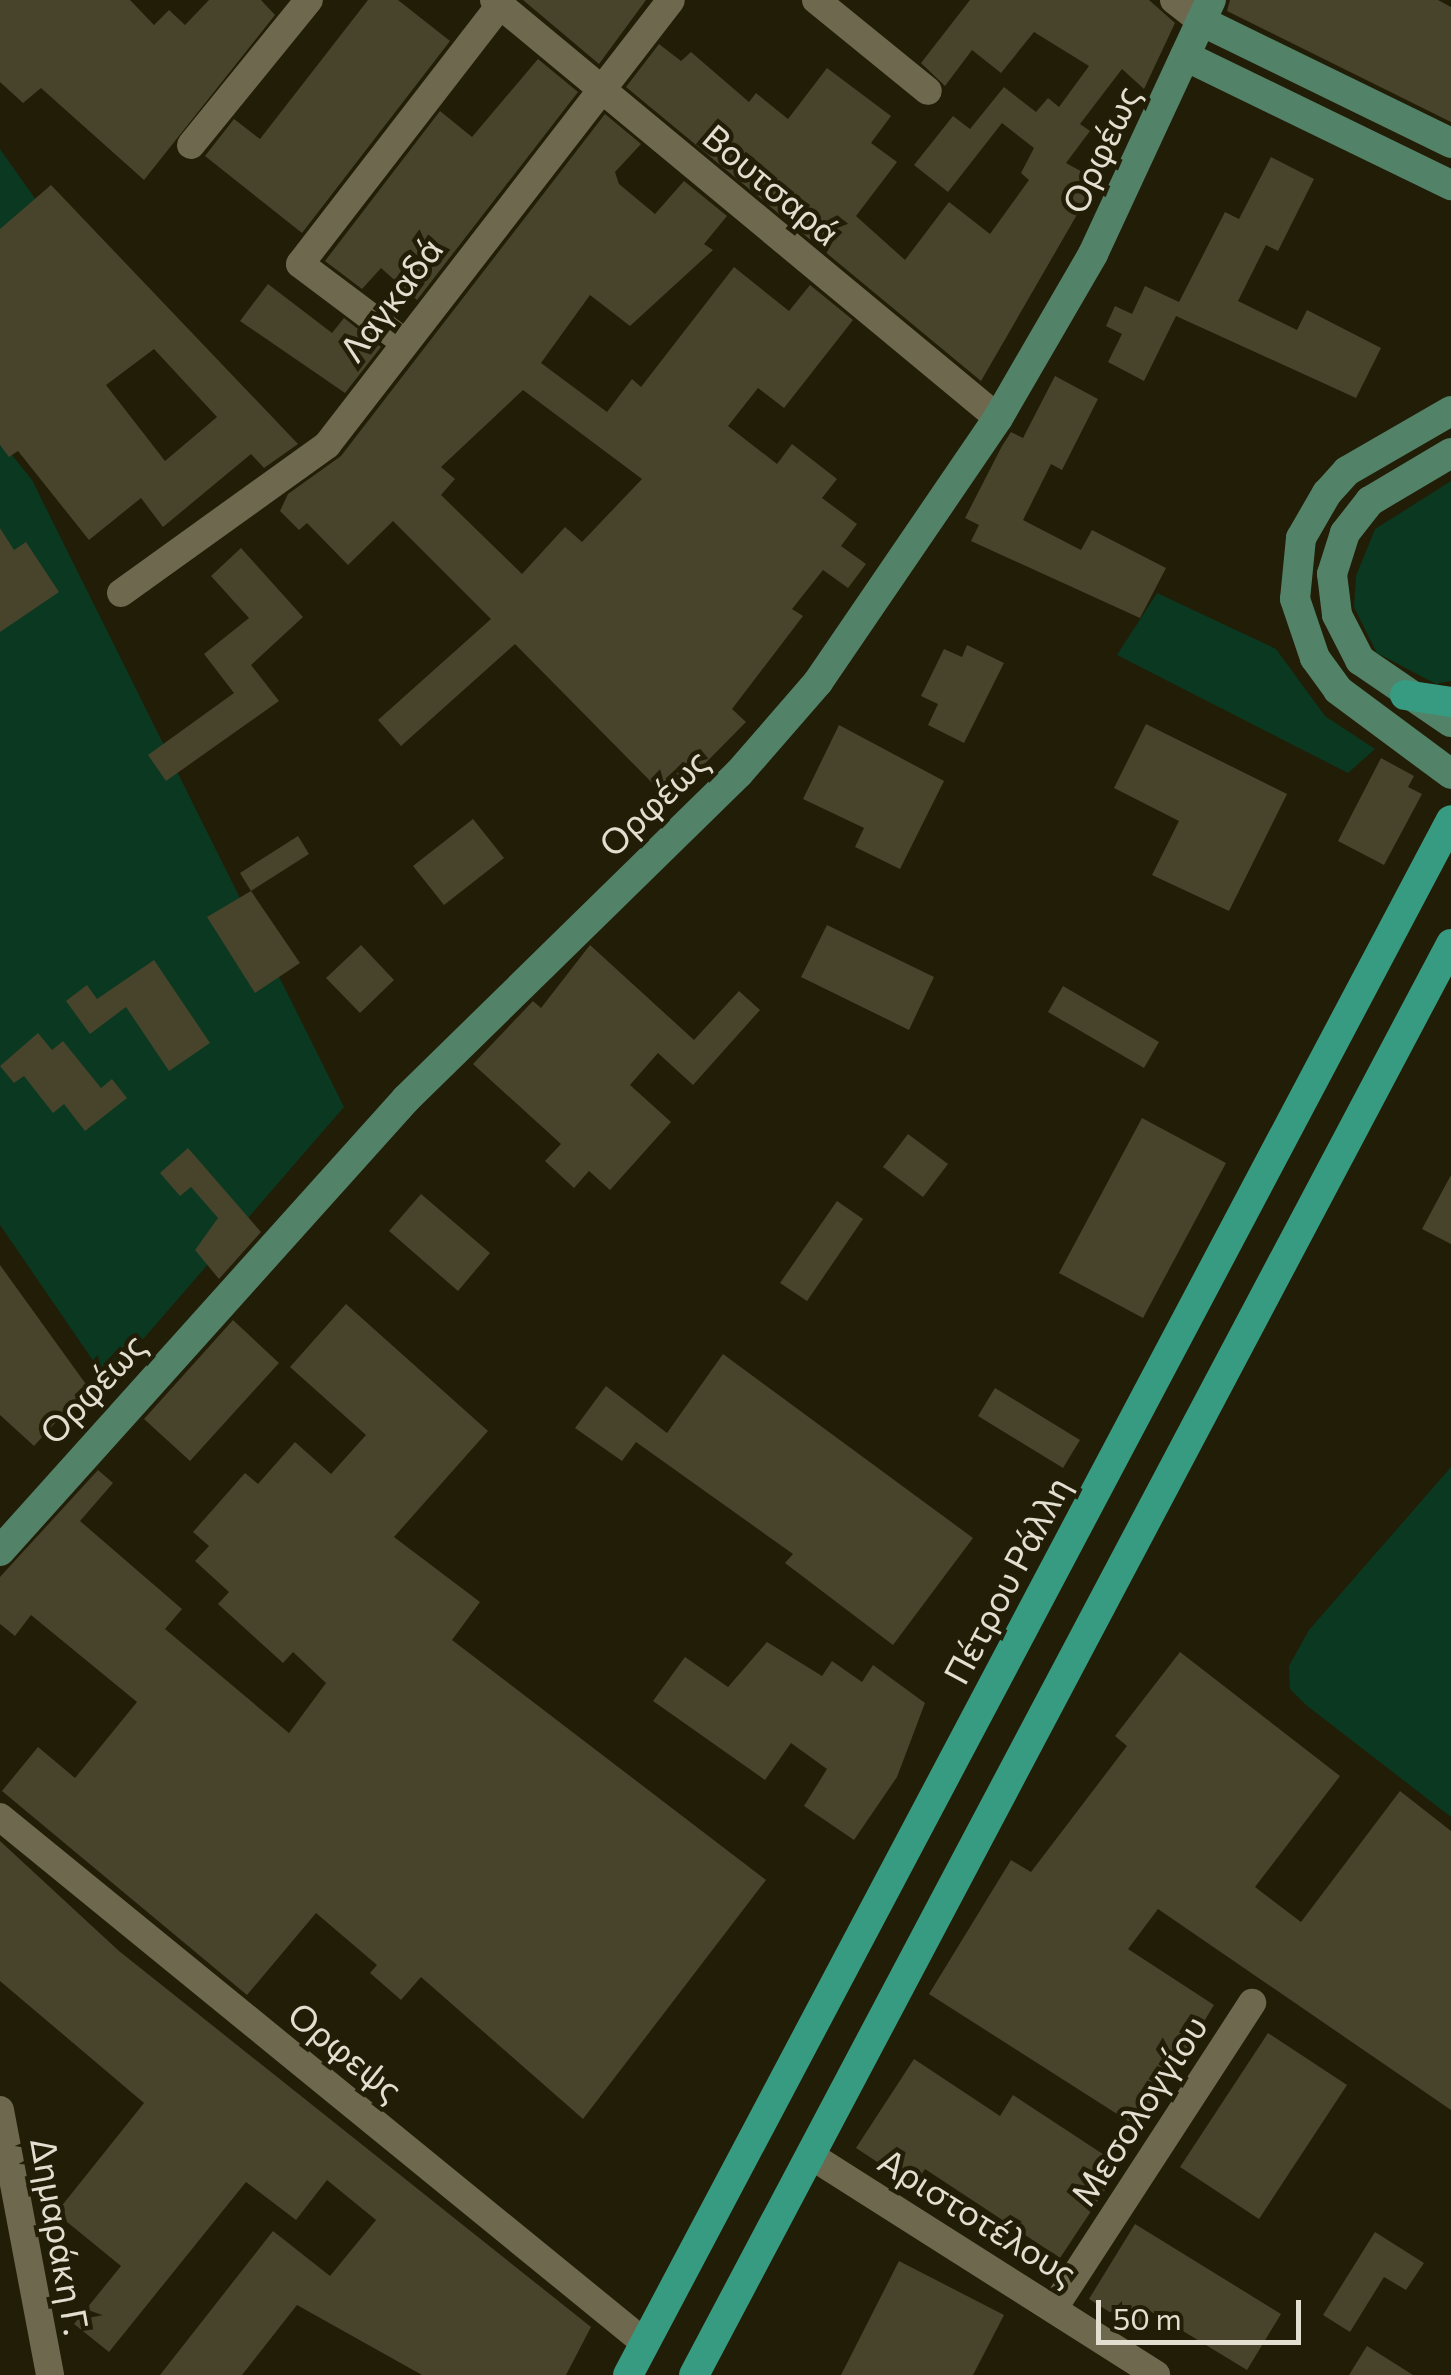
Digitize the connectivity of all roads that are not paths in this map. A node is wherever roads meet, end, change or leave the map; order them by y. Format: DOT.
graph roads {
  1 [pos="309,0"];
  2 [pos="671,0"];
  3 [pos="816,0"];
  4 [pos="1174,0"];
  5 [pos="498,2"];
  6 [pos="1206,11"];
  7 [pos="1185,56"];
  8 [pos="601,90"];
  9 [pos="928,91"];
  10 [pos="1451,143"];
  11 [pos="191,146"];
  12 [pos="1451,185"];
  13 [pos="404,342"];
  14 [pos="1451,411"];
  15 [pos="998,418"];
  16 [pos="1451,453"];
  17 [pos="120,594"];
  18 [pos="1405,695"];
  19 [pos="1451,702"];
  20 [pos="1451,722"];
  21 [pos="1451,774"];
  22 [pos="1451,820"];
  23 [pos="1451,944"];
  24 [pos="0,1551"];
  25 [pos="0,1817"];
  26 [pos="1252,2003"];
  27 [pos="0,2110"];
  28 [pos="810,2155"];
  29 [pos="1054,2308"];
  30 [pos="645,2343"];
  31 [pos="50,2375"];
  32 [pos="628,2375"];
  33 [pos="694,2375"];
  34 [pos="1156,2375"];
  1 -- 11 [label="street"];
  2 -- 8 [label="street, Λαγκαδά"];
  3 -- 9 [label="street"];
  4 -- 6 [label="street"];
  5 -- 8 [label="street, Βουτσαρά"];
  5 -- 13 [label="street, Βουτσαρά"];
  6 -- 7 [label="street, Ορφέως"];
  6 -- 10 [label="street"];
  7 -- 12 [label="street"];
  7 -- 15 [label="street, Ορφέως"];
  8 -- 13 [label="street, Λαγκαδά"];
  8 -- 15 [label="street, Βουτσαρά"];
  13 -- 17 [label="street, Λαγκαδά"];
  14 -- 21 [label="street"];
  15 -- 24 [label="street, Ορφέως"];
  16 -- 18 [label="street"];
  18 -- 19 [label="main road"];
  18 -- 20 [label="street"];
  22 -- 30 [label="main road, Πέτρου Ράλλη"];
  23 -- 28 [label="main road"];
  25 -- 30 [label="street, Ορφεψς"];
  26 -- 29 [label="street, Μεσολογγίου"];
  27 -- 31 [label="street, Δημαράκη Γ."];
  28 -- 29 [label="street, Αριστοτέλους"];
  28 -- 33 [label="main road"];
  29 -- 34 [label="street, Αριστοτέλους"];
  30 -- 32 [label="main road, Πέτρου Ράλλη"];
}
